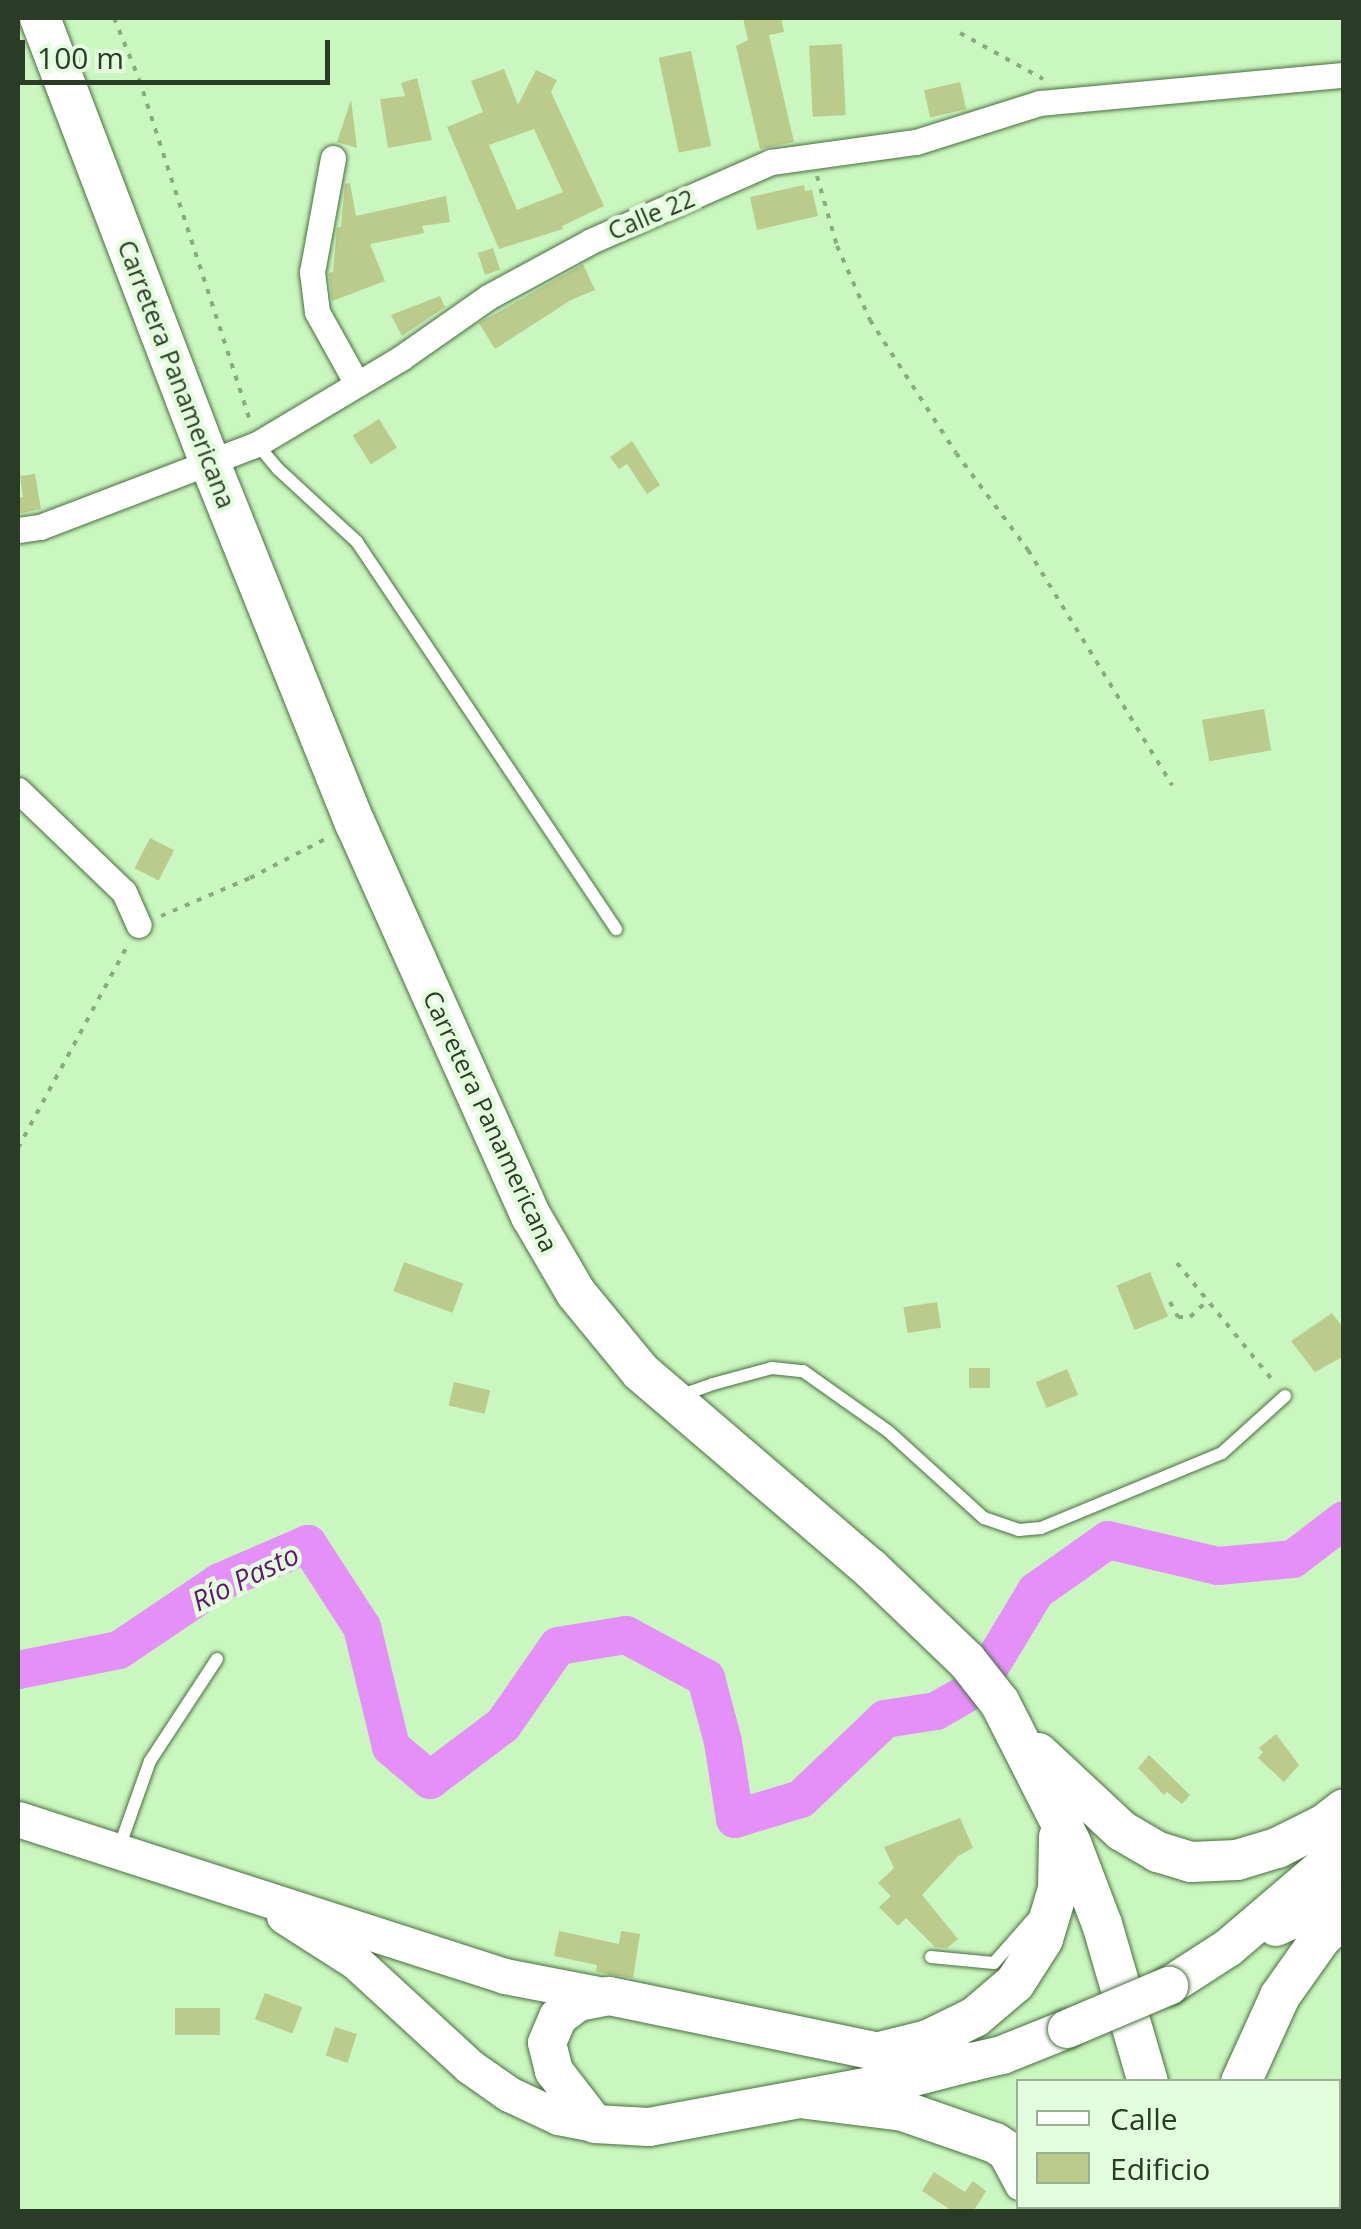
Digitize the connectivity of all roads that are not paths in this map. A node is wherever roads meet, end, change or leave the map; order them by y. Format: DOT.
graph roads {
  1 [pos="40,18"];
  2 [pos="1344,75"];
  3 [pos="332,158"];
  4 [pos="357,384"];
  5 [pos="258,444"];
  6 [pos="210,464"];
  7 [pos="18,530"];
  8 [pos="18,790"];
  9 [pos="139,925"];
  10 [pos="616,929"];
  11 [pos="1284,1396"];
  12 [pos="680,1406"];
  13 [pos="217,1659"];
  14 [pos="1009,1718"];
  15 [pos="1054,1808"];
  16 [pos="1344,1809"];
  17 [pos="18,1819"];
  18 [pos="1344,1849"];
  19 [pos="119,1850"];
  20 [pos="242,1888"];
  21 [pos="1058,1890"];
  22 [pos="1344,1895"];
  23 [pos="1344,1916"];
  24 [pos="1228,1948"];
  25 [pos="930,1957"];
  26 [pos="610,1996"];
  27 [pos="880,2052"];
  28 [pos="972,2062"];
  29 [pos="1147,2079"];
  30 [pos="1242,2079"];
  31 [pos="807,2099"];
  32 [pos="595,2124"];
  33 [pos="1007,2151"];
  34 [pos="1016,2180"];
  1 -- 6 [label="highway, Carretera Panamericana"];
  2 -- 4 [label="street, Calle 22"];
  3 -- 4 [label="street"];
  4 -- 5 [label="street, Calle 22"];
  5 -- 6 [label="street, Calle 22"];
  5 -- 10 [label="lane"];
  6 -- 7 [label="street, Calle 22"];
  6 -- 12 [label="highway, Carretera Panamericana"];
  8 -- 9 [label="street"];
  11 -- 12 [label="lane"];
  12 -- 14 [label="highway, Carretera Panamericana"];
  13 -- 19 [label="lane"];
  14 -- 15 [label="highway, Carretera Panamericana"];
  14 -- 16 [label="highway"];
  15 -- 21 [label="highway"];
  15 -- 29 [label="highway, Carretera Panamericana"];
  17 -- 19 [label="main road"];
  18 -- 24 [label="main road"];
  19 -- 20 [label="main road"];
  20 -- 26 [label="main road"];
  20 -- 32 [label="main road"];
  21 -- 25 [label="lane"];
  21 -- 27 [label="highway"];
  22 -- 24 [label="main road"];
  23 -- 30 [label="highway"];
  24 -- 28 [label="main road, bridge"];
  26 -- 27 [label="main road"];
  26 -- 32 [label="main road"];
  27 -- 28 [label="main road"];
  28 -- 31 [label="main road"];
  31 -- 32 [label="main road"];
  31 -- 33 [label="highway"];
  33 -- 34 [label="street"];
}
